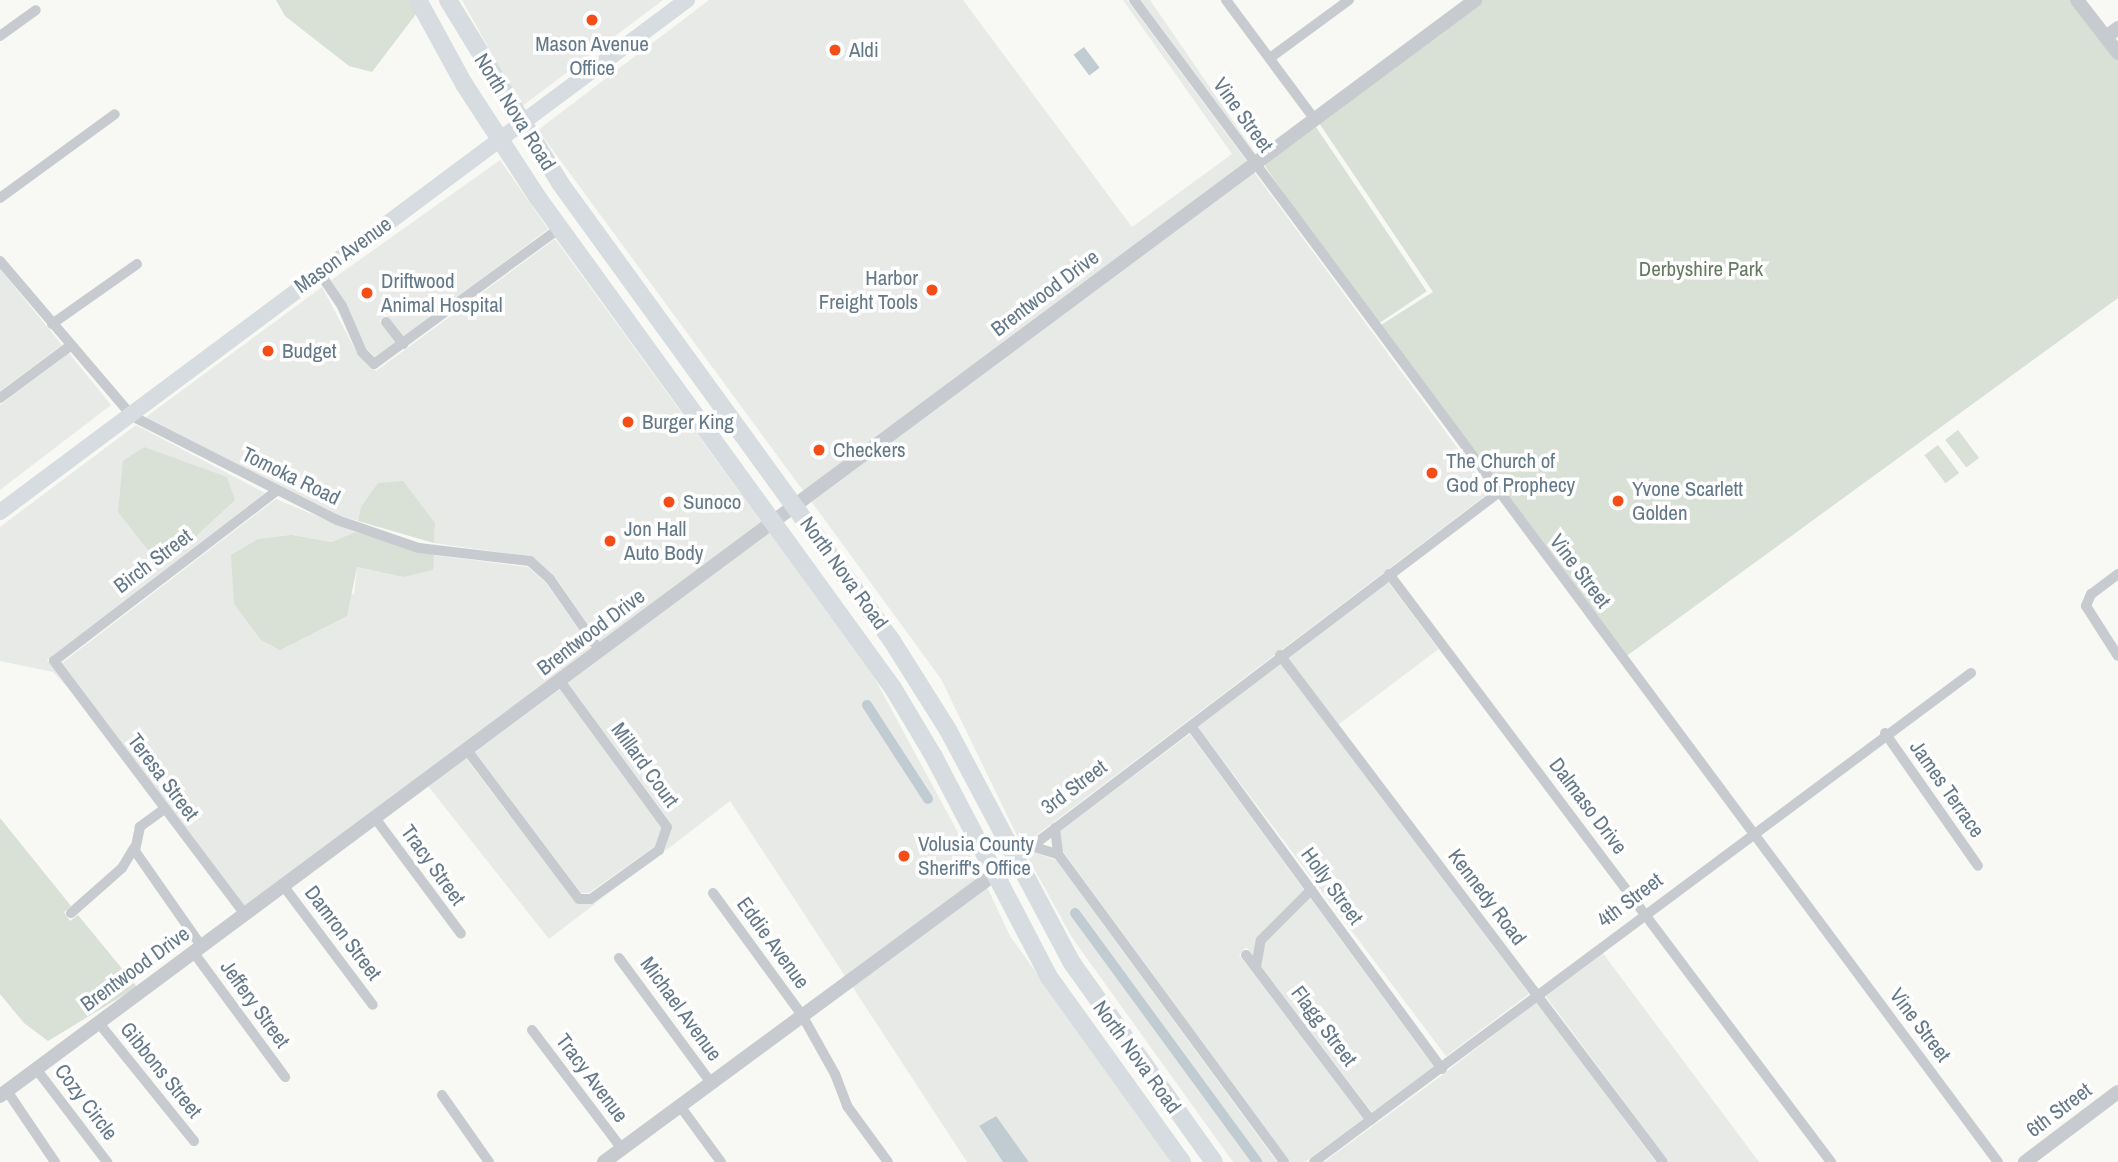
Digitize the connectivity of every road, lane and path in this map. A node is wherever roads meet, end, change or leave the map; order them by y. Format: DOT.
graph roads {
  1 [pos="418,0"];
  2 [pos="448,0"];
  3 [pos="687,0"];
  4 [pos="1134,0"];
  5 [pos="1226,0"];
  6 [pos="1349,0"];
  7 [pos="1475,0"];
  8 [pos="2077,0"];
  9 [pos="36,10"];
  10 [pos="2118,29"];
  11 [pos="0,36"];
  12 [pos="2106,37"];
  13 [pos="2118,53"];
  14 [pos="1270,58"];
  15 [pos="115,114"];
  16 [pos="1315,121"];
  17 [pos="521,125"];
  18 [pos="500,141"];
  19 [pos="1255,165"];
  20 [pos="0,198"];
  21 [pos="560,228"];
  22 [pos="0,261"];
  23 [pos="137,264"];
  24 [pos="319,272"];
  25 [pos="386,322"];
  26 [pos="52,324"];
  27 [pos="403,344"];
  28 [pos="70,346"];
  29 [pos="659,363"];
  30 [pos="708,386"];
  31 [pos="0,398"];
  32 [pos="131,416"];
  33 [pos="275,492"];
  34 [pos="1498,493"];
  35 [pos="794,506"];
  36 [pos="0,512"];
  37 [pos="774,521"];
  38 [pos="1389,574"];
  39 [pos="2118,574"];
  40 [pos="600,651"];
  41 [pos="1280,655"];
  42 [pos="2118,656"];
  43 [pos="54,661"];
  44 [pos="1971,673"];
  45 [pos="560,681"];
  46 [pos="1191,726"];
  47 [pos="1885,733"];
  48 [pos="467,750"];
  49 [pos="163,810"];
  50 [pos="375,818"];
  51 [pos="1055,828"];
  52 [pos="1752,833"];
  53 [pos="1031,846"];
  54 [pos="134,848"];
  55 [pos="1058,854"];
  56 [pos="1015,859"];
  57 [pos="1978,866"];
  58 [pos="993,876"];
  59 [pos="282,884"];
  60 [pos="1311,890"];
  61 [pos="713,893"];
  62 [pos="1646,912"];
  63 [pos="71,913"];
  64 [pos="244,913"];
  65 [pos="461,934"];
  66 [pos="198,950"];
  67 [pos="1246,955"];
  68 [pos="620,958"];
  69 [pos="1256,968"];
  70 [pos="1537,994"];
  71 [pos="373,1005"];
  72 [pos="802,1015"];
  73 [pos="98,1022"];
  74 [pos="531,1030"];
  75 [pos="1442,1069"];
  76 [pos="37,1070"];
  77 [pos="285,1077"];
  78 [pos="711,1083"];
  79 [pos="3,1092"];
  80 [pos="2118,1092"];
  81 [pos="442,1095"];
  82 [pos="680,1106"];
  83 [pos="1371,1120"];
  84 [pos="194,1141"];
  85 [pos="622,1149"];
  86 [pos="104,1161"];
  87 [pos="55,1162"];
  88 [pos="489,1162"];
  89 [pos="604,1162"];
  90 [pos="721,1162"];
  91 [pos="888,1162"];
  92 [pos="1182,1162"];
  93 [pos="1214,1162"];
  94 [pos="1284,1162"];
  95 [pos="1314,1162"];
  96 [pos="1663,1162"];
  97 [pos="1831,1162"];
  98 [pos="1998,1162"];
  99 [pos="2025,1162"];
  1 -- 18 [label="main road, North Nova Road"];
  2 -- 17 [label="main road, North Nova Road"];
  3 -- 17 [label="main road, Mason Avenue"];
  4 -- 19 [label="street, Vine Street"];
  5 -- 14 [label="street"];
  6 -- 14 [label="street"];
  7 -- 16 [label="street, Brentwood Drive"];
  8 -- 12 [label="street"];
  9 -- 11 [label="street"];
  10 -- 12 [label="street"];
  12 -- 13 [label="street"];
  14 -- 16 [label="street"];
  15 -- 20 [label="street"];
  16 -- 19 [label="street, Brentwood Drive"];
  17 -- 18 [label="main road, Mason Avenue"];
  17 -- 30 [label="main road, North Nova Road"];
  18 -- 21 [label="main road, North Nova Road"];
  18 -- 24 [label="main road, Mason Avenue"];
  19 -- 34 [label="street, Vine Street"];
  19 -- 35 [label="street, Brentwood Drive"];
  21 -- 27 [label="street"];
  21 -- 29 [label="main road, North Nova Road"];
  22 -- 26 [label="street, Tomoka Road"];
  23 -- 26 [label="street"];
  24 -- 27 [label="street"];
  24 -- 32 [label="main road, Mason Avenue"];
  25 -- 27 [label="street"];
  26 -- 28 [label="street, Tomoka Road"];
  28 -- 31 [label="street"];
  28 -- 32 [label="street, Tomoka Road"];
  29 -- 30 [label="main road"];
  29 -- 37 [label="main road, North Nova Road"];
  30 -- 35 [label="main road, North Nova Road"];
  32 -- 33 [label="street, Tomoka Road"];
  32 -- 36 [label="main road, Mason Avenue"];
  33 -- 40 [label="street, Tomoka Road"];
  33 -- 43 [label="street, Birch Street"];
  34 -- 38 [label="street, 3rd Street"];
  34 -- 52 [label="street, Vine Street"];
  35 -- 37 [label="street, Brentwood Drive"];
  35 -- 56 [label="main road, North Nova Road"];
  37 -- 40 [label="street, Brentwood Drive"];
  37 -- 58 [label="main road, North Nova Road"];
  38 -- 41 [label="street, 3rd Street"];
  38 -- 62 [label="street, Dalmaso Drive"];
  39 -- 42 [label="street"];
  40 -- 45 [label="street, Brentwood Drive"];
  41 -- 46 [label="street, 3rd Street"];
  41 -- 70 [label="street, Kennedy Road"];
  43 -- 49 [label="street, Teresa Street"];
  44 -- 47 [label="street, 4th Street"];
  45 -- 48 [label="street, Brentwood Drive"];
  45 -- 48 [label="street, Millard Court"];
  46 -- 51 [label="street, 3rd Street"];
  46 -- 60 [label="street, Holly Street"];
  47 -- 52 [label="street, 4th Street"];
  47 -- 57 [label="street, James Terrace"];
  48 -- 50 [label="street, Brentwood Drive"];
  49 -- 54 [label="street"];
  49 -- 64 [label="street, Teresa Street"];
  50 -- 59 [label="street, Brentwood Drive"];
  50 -- 65 [label="street, Tracy Street"];
  51 -- 53 [label="street, 3rd Street"];
  51 -- 55 [label="street"];
  52 -- 62 [label="street, 4th Street"];
  52 -- 98 [label="street, Vine Street"];
  53 -- 55 [label="street"];
  53 -- 56 [label="street, 3rd Street"];
  54 -- 63 [label="street"];
  54 -- 66 [label="street, Jeffery Street"];
  55 -- 94 [label="street"];
  56 -- 58 [label="street, 3rd Street"];
  56 -- 93 [label="main road, North Nova Road"];
  58 -- 72 [label="street, 3rd Street"];
  58 -- 92 [label="main road, North Nova Road"];
  59 -- 64 [label="street, Brentwood Drive"];
  59 -- 71 [label="street, Damron Street"];
  60 -- 69 [label="street"];
  60 -- 75 [label="street, Holly Street"];
  61 -- 72 [label="street, Eddie Avenue"];
  62 -- 70 [label="street, 4th Street"];
  62 -- 97 [label="street, Dalmaso Drive"];
  64 -- 66 [label="street, Brentwood Drive"];
  66 -- 73 [label="street, Brentwood Drive"];
  66 -- 77 [label="street, Jeffery Street"];
  67 -- 69 [label="street, Flagg Street"];
  68 -- 78 [label="street, Michael Avenue"];
  69 -- 83 [label="street, Flagg Street"];
  70 -- 75 [label="street, 4th Street"];
  70 -- 96 [label="street, Kennedy Road"];
  72 -- 78 [label="street, 3rd Street"];
  72 -- 91 [label="street, Eddie Avenue"];
  73 -- 76 [label="street, Brentwood Drive"];
  73 -- 84 [label="street, Gibbons Street"];
  74 -- 85 [label="street, Tracy Avenue"];
  75 -- 83 [label="street, 4th Street"];
  76 -- 79 [label="street, Brentwood Drive"];
  76 -- 86 [label="street, Cozy Circle"];
  78 -- 82 [label="street, 3rd Street"];
  79 -- 87 [label="street"];
  80 -- 99 [label="street, 6th Street"];
  81 -- 88 [label="street"];
  82 -- 85 [label="street, 3rd Street"];
  82 -- 90 [label="street"];
  83 -- 95 [label="street, 4th Street"];
  85 -- 89 [label="street, 3rd Street"];
}
